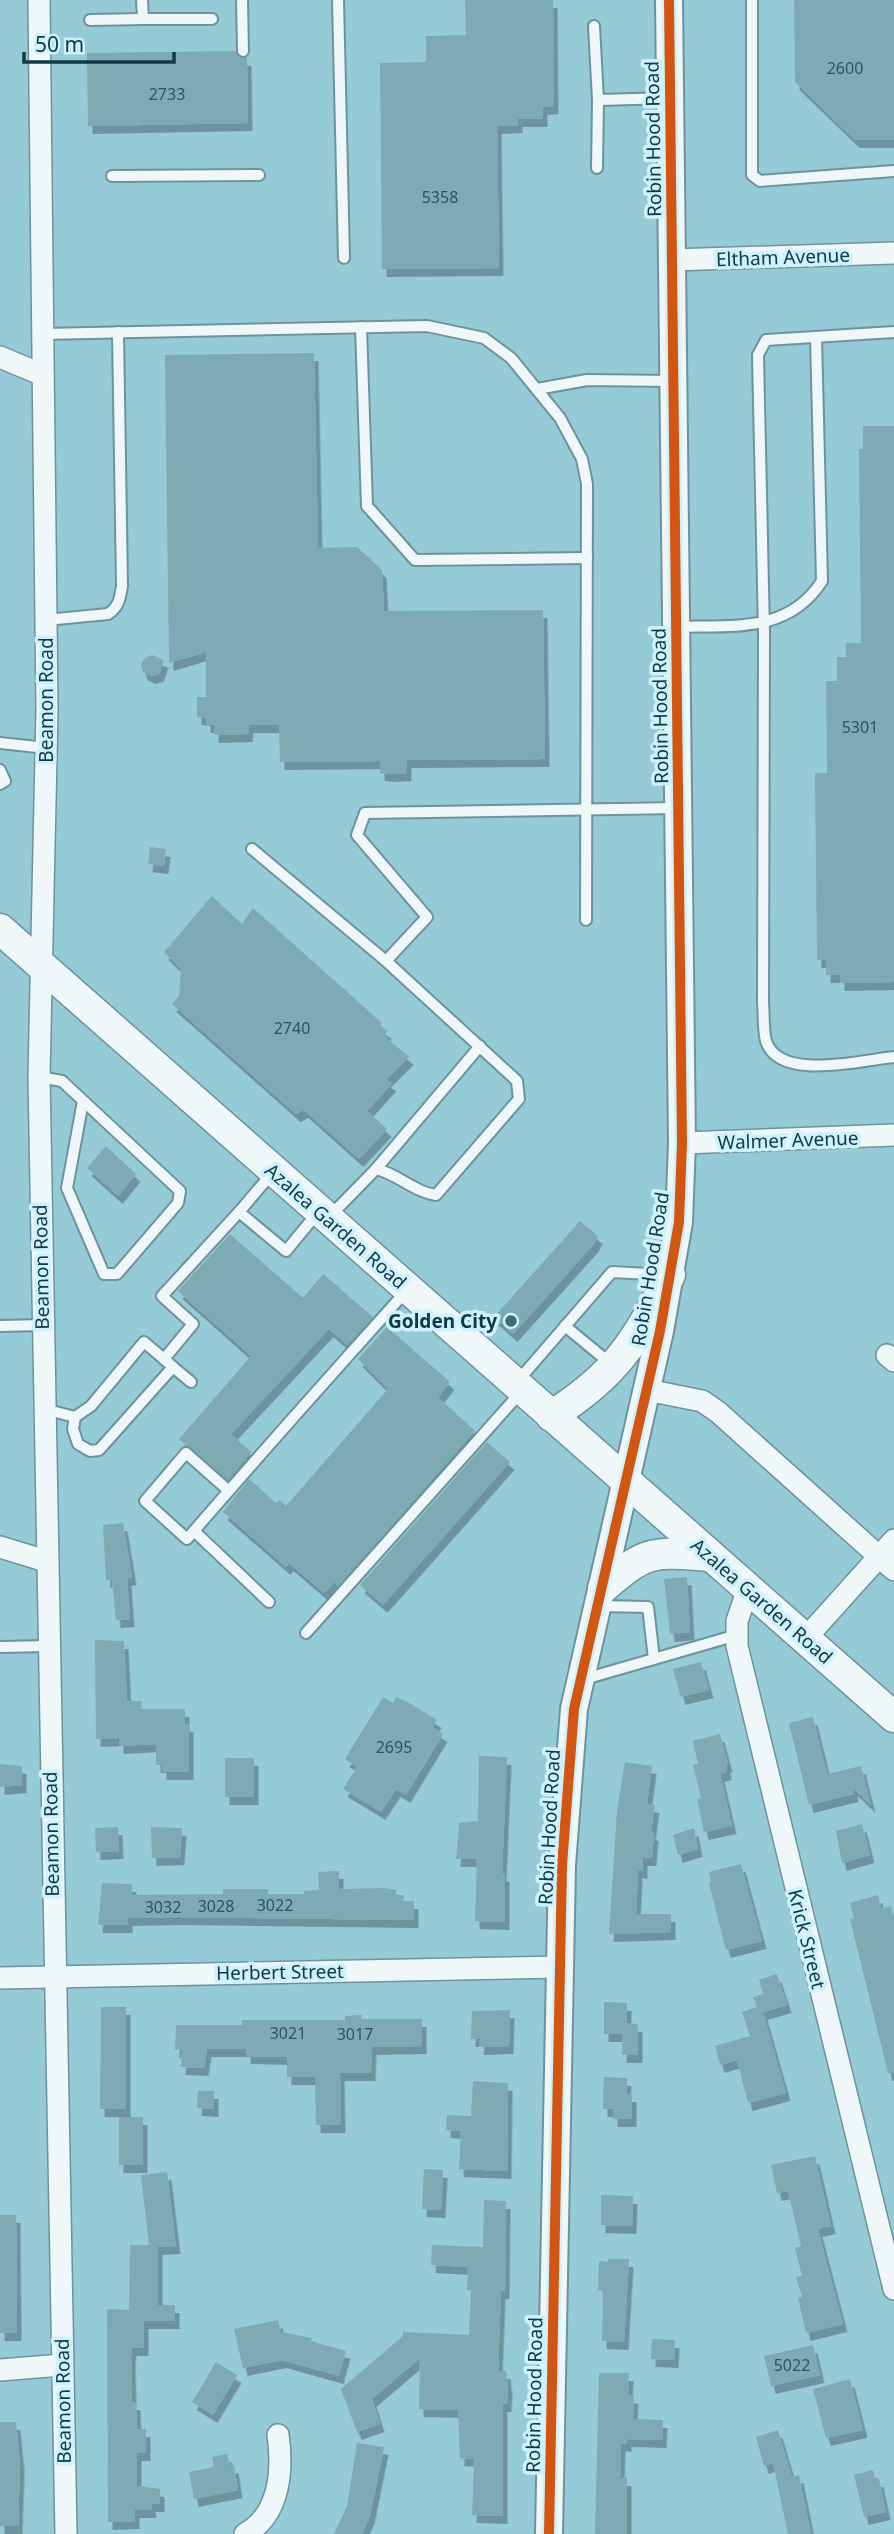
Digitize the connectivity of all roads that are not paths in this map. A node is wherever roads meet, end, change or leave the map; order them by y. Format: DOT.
graph roads {
  1 [pos="39,0"];
  2 [pos="142,0"];
  3 [pos="242,0"];
  4 [pos="338,0"];
  5 [pos="669,0"];
  6 [pos="752,0"];
  7 [pos="143,19"];
  8 [pos="212,19"];
  9 [pos="90,20"];
  10 [pos="594,26"];
  11 [pos="243,51"];
  12 [pos="670,97"];
  13 [pos="598,100"];
  14 [pos="597,168"];
  15 [pos="894,171"];
  16 [pos="259,175"];
  17 [pos="112,176"];
  18 [pos="894,253"];
  19 [pos="344,258"];
  20 [pos="673,260"];
  21 [pos="361,327"];
  22 [pos="118,332"];
  23 [pos="894,332"];
  24 [pos="43,334"];
  25 [pos="816,337"];
  26 [pos="0,356"];
  27 [pos="43,375"];
  28 [pos="674,381"];
  29 [pos="537,389"];
  30 [pos="587,558"];
  31 [pos="46,620"];
  32 [pos="764,623"];
  33 [pos="676,627"];
  34 [pos="0,743"];
  35 [pos="46,748"];
  36 [pos="0,769"];
  37 [pos="0,784"];
  38 [pos="678,808"];
  39 [pos="587,809"];
  40 [pos="252,849"];
  41 [pos="586,920"];
  42 [pos="0,929"];
  43 [pos="386,961"];
  44 [pos="41,966"];
  45 [pos="480,1046"];
  46 [pos="894,1057"];
  47 [pos="39,1077"];
  48 [pos="83,1101"];
  49 [pos="894,1135"];
  50 [pos="682,1143"];
  51 [pos="376,1169"];
  52 [pos="273,1172"];
  53 [pos="239,1212"];
  54 [pos="323,1215"];
  55 [pos="670,1275"];
  56 [pos="408,1289"];
  57 [pos="42,1325"];
  58 [pos="0,1326"];
  59 [pos="565,1326"];
  60 [pos="169,1363"];
  61 [pos="614,1367"];
  62 [pos="191,1382"];
  63 [pos="519,1387"];
  64 [pos="647,1390"];
  65 [pos="44,1409"];
  66 [pos="551,1416"];
  67 [pos="75,1417"];
  68 [pos="627,1483"];
  69 [pos="229,1491"];
  70 [pos="194,1531"];
  71 [pos="894,1540"];
  72 [pos="0,1547"];
  73 [pos="710,1556"];
  74 [pos="46,1561"];
  75 [pos="887,1564"];
  76 [pos="748,1589"];
  77 [pos="601,1597"];
  78 [pos="269,1602"];
  79 [pos="306,1633"];
  80 [pos="737,1635"];
  81 [pos="805,1639"];
  82 [pos="48,1646"];
  83 [pos="0,1647"];
  84 [pos="654,1659"];
  85 [pos="581,1680"];
  86 [pos="894,1717"];
  87 [pos="560,1967"];
  88 [pos="54,1977"];
  89 [pos="0,1978"];
  90 [pos="894,2289"];
  91 [pos="62,2365"];
  92 [pos="0,2370"];
  93 [pos="278,2435"];
  94 [pos="66,2534"];
  95 [pos="244,2534"];
  96 [pos="549,2534"];
  1 -- 24 [label="street, Beamon Road"];
  2 -- 7 [label="lane"];
  3 -- 11 [label="lane"];
  4 -- 19 [label="lane"];
  5 -- 12 [label="street, Robin Hood Road"];
  6 -- 15 [label="lane"];
  7 -- 8 [label="lane"];
  7 -- 9 [label="lane"];
  10 -- 13 [label="lane"];
  12 -- 13 [label="lane"];
  12 -- 20 [label="street, Robin Hood Road"];
  13 -- 14 [label="lane"];
  16 -- 17 [label="lane"];
  18 -- 20 [label="street, Eltham Avenue"];
  20 -- 28 [label="street, Robin Hood Road"];
  21 -- 22 [label="lane"];
  21 -- 29 [label="lane"];
  21 -- 30 [label="lane"];
  22 -- 24 [label="lane"];
  22 -- 31 [label="lane"];
  23 -- 25 [label="lane"];
  24 -- 27 [label="street, Beamon Road"];
  25 -- 32 [label="lane"];
  25 -- 32 [label="lane"];
  26 -- 27 [label="street"];
  27 -- 31 [label="street, Beamon Road"];
  28 -- 29 [label="lane"];
  28 -- 33 [label="street, Robin Hood Road"];
  29 -- 30 [label="lane"];
  30 -- 39 [label="lane"];
  31 -- 35 [label="street, Beamon Road"];
  32 -- 33 [label="lane"];
  32 -- 46 [label="lane"];
  33 -- 38 [label="street, Robin Hood Road"];
  34 -- 35 [label="lane"];
  35 -- 44 [label="street, Beamon Road"];
  36 -- 37 [label="lane"];
  38 -- 39 [label="lane"];
  38 -- 50 [label="street, Robin Hood Road"];
  39 -- 41 [label="lane"];
  39 -- 43 [label="lane"];
  40 -- 43 [label="lane"];
  42 -- 44 [label="main road, Azalea Garden Road"];
  43 -- 45 [label="lane"];
  44 -- 47 [label="street, Beamon Road"];
  44 -- 52 [label="main road, Azalea Garden Road"];
  45 -- 51 [label="lane"];
  45 -- 51 [label="lane"];
  47 -- 48 [label="lane"];
  47 -- 57 [label="street, Beamon Road"];
  48 -- 48 [label="lane"];
  49 -- 50 [label="street, Walmer Avenue"];
  50 -- 55 [label="street, Robin Hood Road"];
  51 -- 54 [label="lane"];
  52 -- 53 [label="lane"];
  52 -- 54 [label="main road, Azalea Garden Road"];
  53 -- 54 [label="lane"];
  53 -- 60 [label="lane"];
  54 -- 56 [label="main road, Azalea Garden Road"];
  55 -- 59 [label="lane"];
  55 -- 61 [label="main road"];
  55 -- 64 [label="street, Robin Hood Road"];
  56 -- 63 [label="main road, Azalea Garden Road"];
  56 -- 69 [label="lane"];
  57 -- 58 [label="lane"];
  57 -- 65 [label="street, Beamon Road"];
  59 -- 61 [label="lane"];
  59 -- 63 [label="lane"];
  60 -- 62 [label="lane"];
  60 -- 67 [label="lane"];
  60 -- 67 [label="lane"];
  61 -- 66 [label="main road"];
  63 -- 66 [label="main road, Azalea Garden Road"];
  63 -- 79 [label="lane"];
  64 -- 68 [label="street, Robin Hood Road"];
  64 -- 75 [label="street"];
  65 -- 67 [label="lane"];
  65 -- 74 [label="street, Beamon Road"];
  66 -- 68 [label="main road, Azalea Garden Road"];
  68 -- 73 [label="main road, Azalea Garden Road"];
  68 -- 77 [label="street, Robin Hood Road"];
  69 -- 70 [label="lane"];
  69 -- 70 [label="lane"];
  70 -- 78 [label="lane"];
  71 -- 75 [label="street"];
  72 -- 74 [label="street"];
  73 -- 76 [label="main road, Azalea Garden Road"];
  73 -- 77 [label="main road"];
  74 -- 82 [label="street, Beamon Road"];
  75 -- 81 [label="street"];
  76 -- 80 [label="street, Krick Street"];
  76 -- 81 [label="main road, Azalea Garden Road"];
  77 -- 84 [label="lane"];
  77 -- 85 [label="street, Robin Hood Road"];
  80 -- 84 [label="lane"];
  80 -- 90 [label="street, Krick Street"];
  81 -- 86 [label="main road, Azalea Garden Road"];
  82 -- 83 [label="lane"];
  82 -- 88 [label="street, Beamon Road"];
  84 -- 85 [label="lane"];
  85 -- 87 [label="street, Robin Hood Road"];
  87 -- 88 [label="street, Herbert Street"];
  87 -- 96 [label="street, Robin Hood Road"];
  88 -- 89 [label="street, Herbert Street"];
  88 -- 91 [label="street, Beamon Road"];
  91 -- 92 [label="street"];
  91 -- 94 [label="street, Beamon Road"];
  93 -- 95 [label="street"];
}
